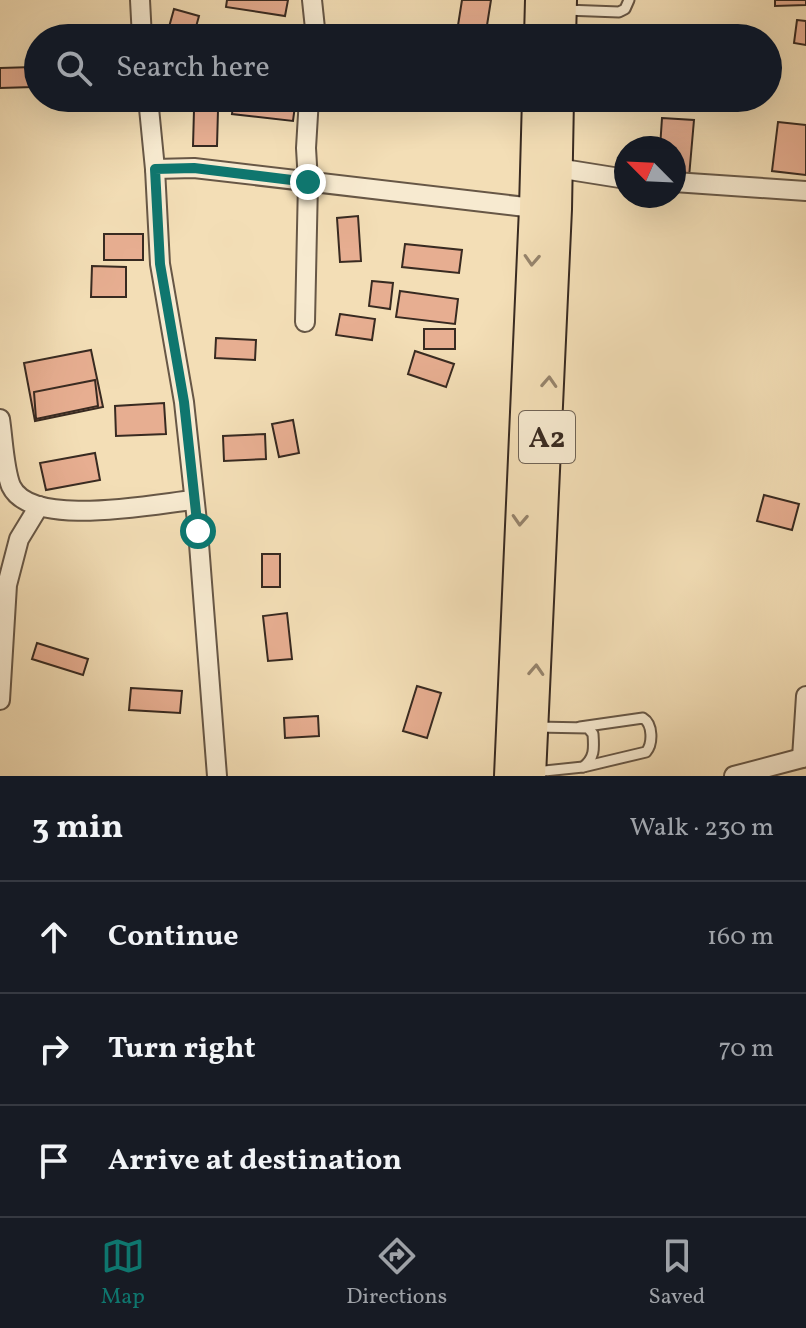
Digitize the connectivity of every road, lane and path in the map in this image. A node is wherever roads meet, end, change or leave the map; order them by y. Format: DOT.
graph roads {
  1 [pos="140,0"];
  2 [pos="312,0"];
  3 [pos="629,0"];
  4 [pos="555,3"];
  5 [pos="141,24"];
  6 [pos="315,24"];
  7 [pos="545,24"];
  8 [pos="559,24"];
  9 [pos="149,112"];
  10 [pos="308,112"];
  11 [pos="537,112"];
  12 [pos="559,112"];
  13 [pos="557,168"];
  14 [pos="155,169"];
  15 [pos="614,177"];
  16 [pos="308,182"];
  17 [pos="686,183"];
  18 [pos="806,191"];
  19 [pos="534,208"];
  20 [pos="305,322"];
  21 [pos="0,419"];
  22 [pos="193,500"];
  23 [pos="39,506"];
  24 [pos="806,696"];
  25 [pos="0,700"];
  26 [pos="533,727"];
  27 [pos="580,727"];
  28 [pos="799,763"];
  29 [pos="583,767"];
  30 [pos="524,775"];
  31 [pos="217,776"];
  32 [pos="734,776"];
  1 -- 5 [label="street"];
  2 -- 6 [label="street"];
  3 -- 4 [label="lane"];
  4 -- 7 [label="highway"];
  4 -- 8 [label="highway"];
  9 -- 14 [label="street"];
  10 -- 16 [label="street"];
  11 -- 19 [label="highway, A2"];
  12 -- 13 [label="highway, A2"];
  13 -- 15 [label="street"];
  26 -- 13 [label="highway, A2, one-way"];
  14 -- 16 [label="street"];
  14 -- 22 [label="street"];
  16 -- 19 [label="street"];
  16 -- 20 [label="street"];
  17 -- 18 [label="street"];
  19 -- 30 [label="highway, A2, one-way"];
  21 -- 23 [label="street"];
  22 -- 23 [label="street"];
  22 -- 31 [label="street"];
  23 -- 25 [label="street"];
  24 -- 28 [label="street"];
  26 -- 27 [label="lane"];
  26 -- 30 [label="highway, A2"];
  27 -- 29 [label="lane"];
  27 -- 29 [label="lane"];
  28 -- 32 [label="street"];
  29 -- 30 [label="lane"];
}
